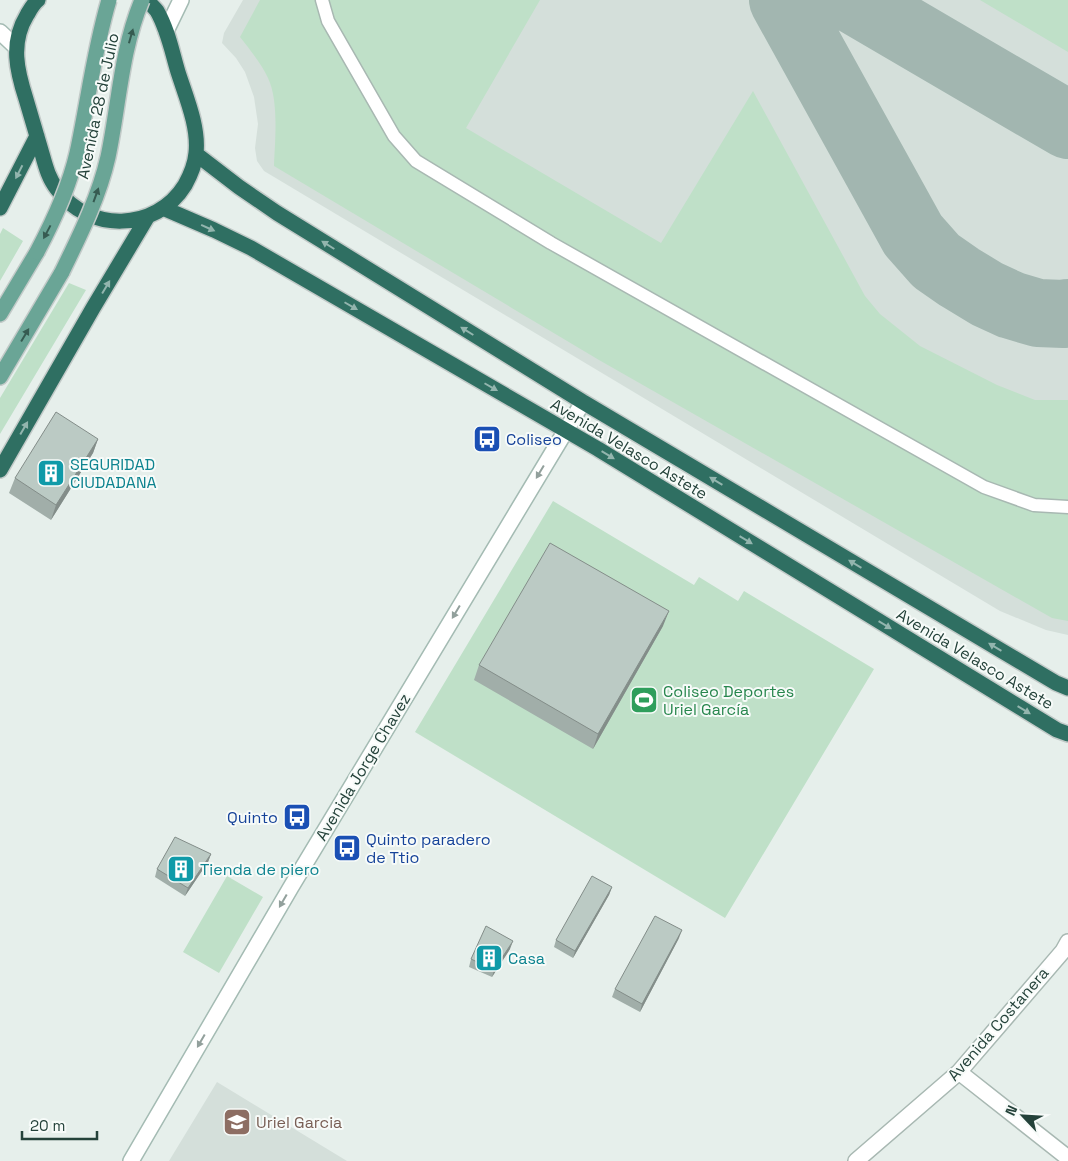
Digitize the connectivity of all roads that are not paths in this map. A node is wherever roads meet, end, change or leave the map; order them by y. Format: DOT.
graph roads {
  1 [pos="38,0"];
  2 [pos="109,0"];
  3 [pos="142,0"];
  4 [pos="147,0"];
  5 [pos="181,0"];
  6 [pos="322,0"];
  7 [pos="166,31"];
  8 [pos="0,32"];
  9 [pos="16,47"];
  10 [pos="37,136"];
  11 [pos="196,154"];
  12 [pos="0,208"];
  13 [pos="164,208"];
  14 [pos="148,216"];
  15 [pos="0,314"];
  16 [pos="0,377"];
  17 [pos="583,402"];
  18 [pos="566,431"];
  19 [pos="0,470"];
  20 [pos="1068,507"];
  21 [pos="1068,688"];
  22 [pos="1068,734"];
  23 [pos="1068,942"];
  24 [pos="960,1072"];
  25 [pos="1068,1158"];
  26 [pos="131,1161"];
  27 [pos="856,1161"];
  1 -- 9 [label="highway"];
  2 -- 15 [label="main road, Avenida 28 de Julio, one-way, bridge"];
  16 -- 3 [label="main road, Avenida 28 de Julio, one-way, bridge"];
  4 -- 7 [label="highway"];
  5 -- 7 [label="street"];
  6 -- 20 [label="lane"];
  7 -- 11 [label="highway"];
  8 -- 9 [label="street"];
  9 -- 10 [label="highway"];
  10 -- 12 [label="highway, one-way"];
  10 -- 14 [label="highway"];
  11 -- 13 [label="highway"];
  17 -- 11 [label="highway, Avenida Velasco Astete, one-way"];
  13 -- 14 [label="highway"];
  13 -- 18 [label="highway, Avenida Velasco Astete, one-way"];
  19 -- 14 [label="highway, one-way"];
  17 -- 18 [label="street, Avenida Jorge Chavez"];
  21 -- 17 [label="highway, Avenida Velasco Astete, one-way"];
  18 -- 22 [label="highway, Avenida Velasco Astete, one-way"];
  18 -- 26 [label="street, Avenida Jorge Chavez, one-way"];
  23 -- 24 [label="street, Avenida Costanera"];
  24 -- 25 [label="street"];
  24 -- 27 [label="street, Avenida Costanera"];
}
